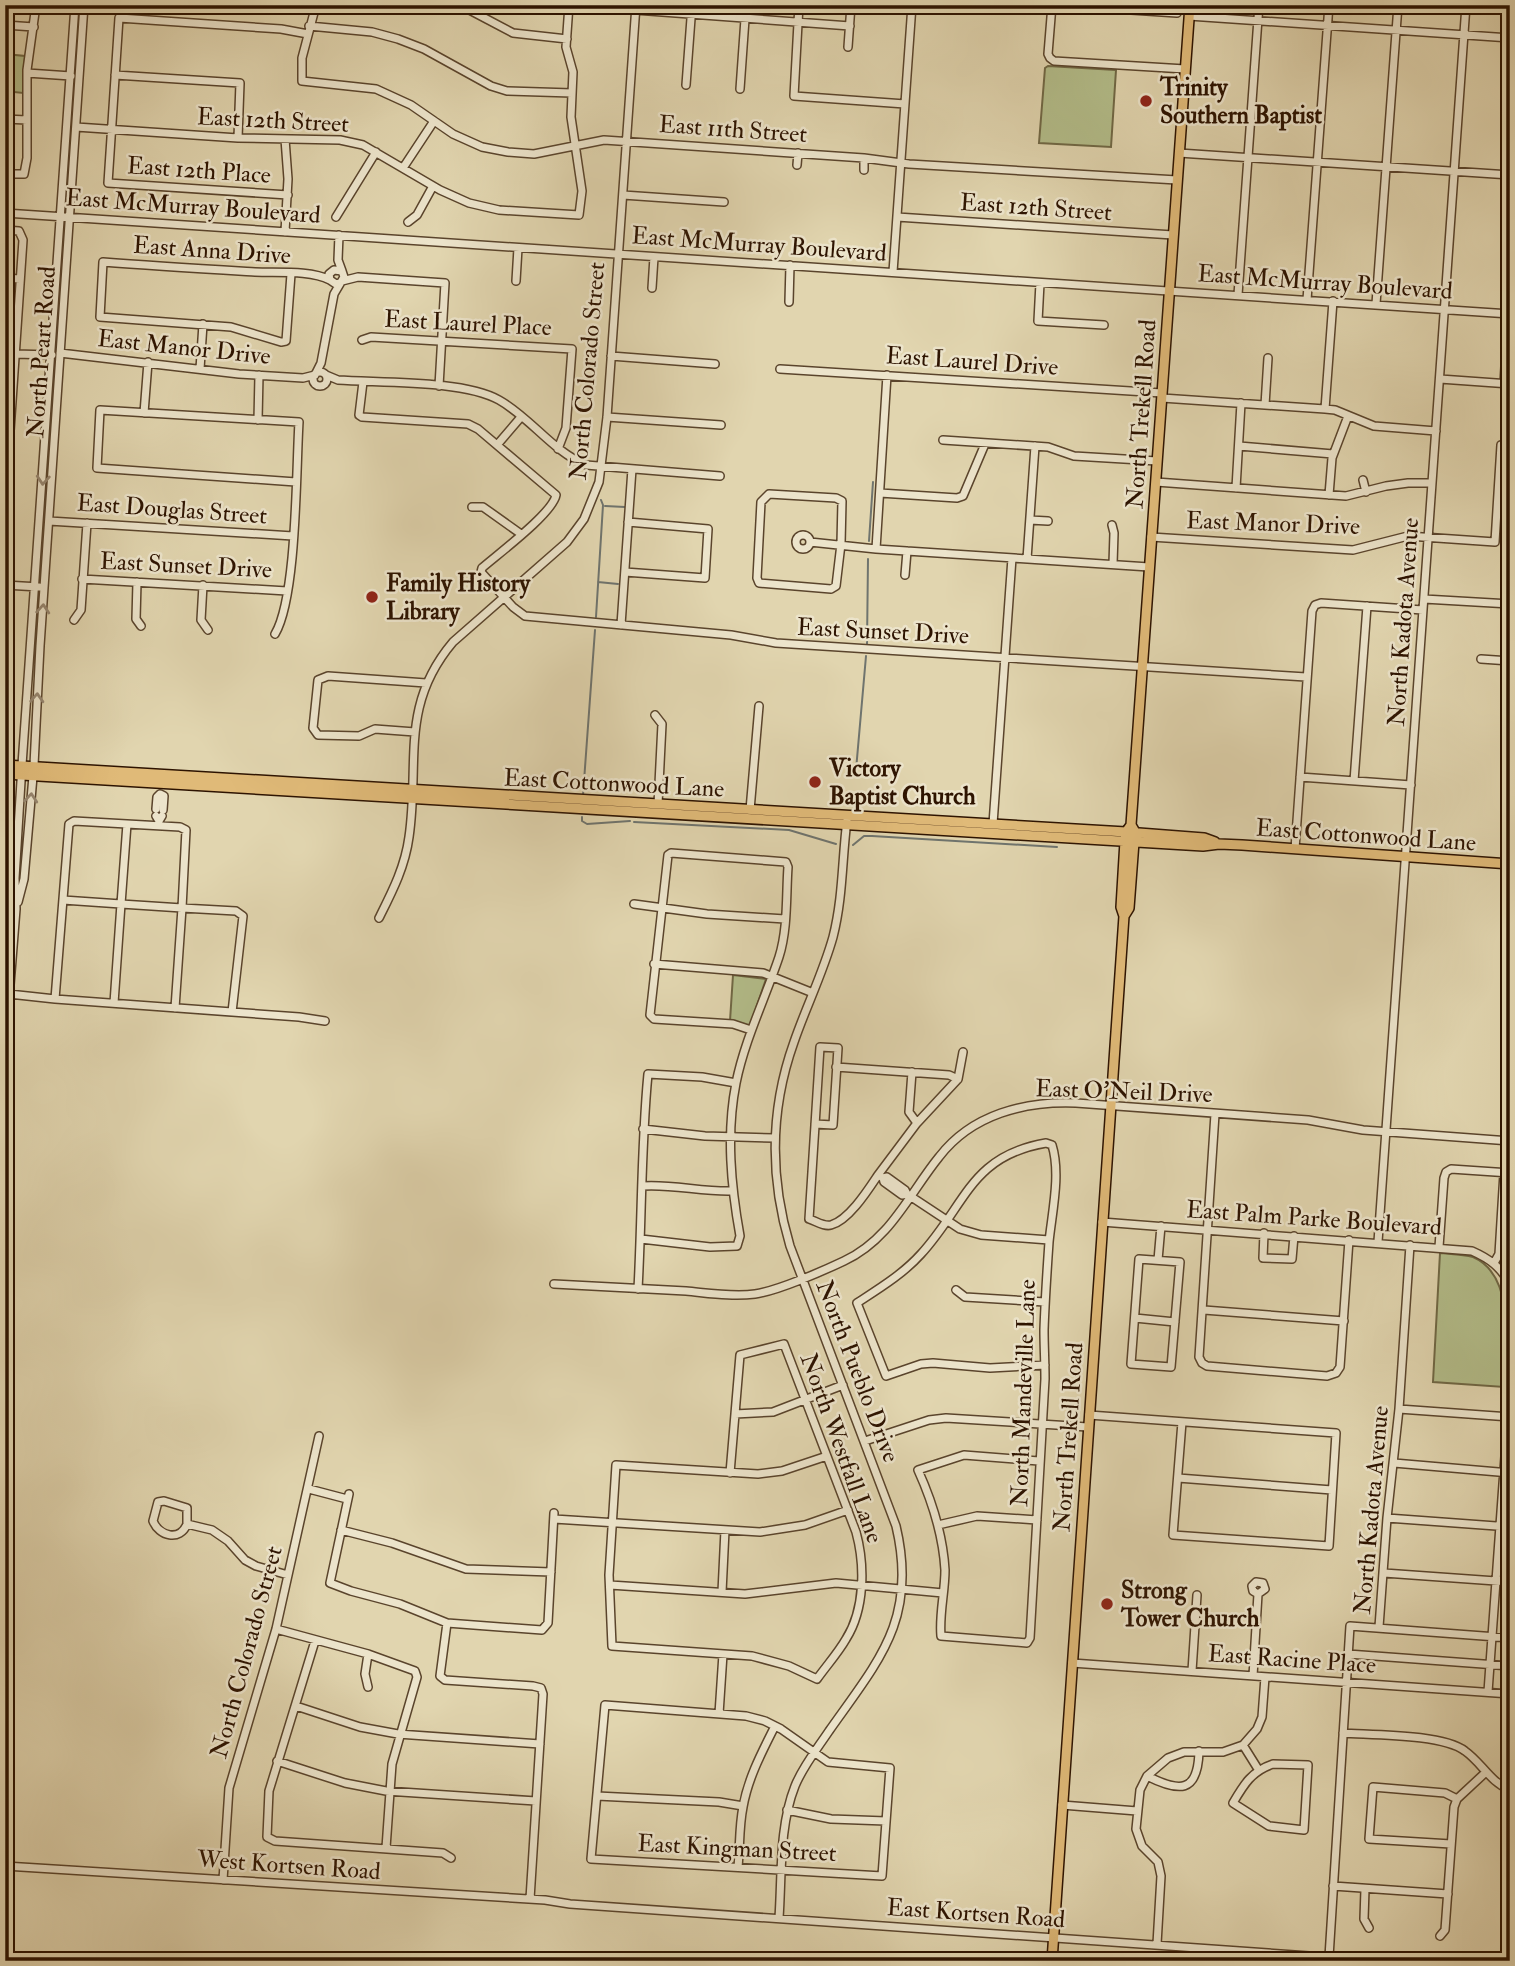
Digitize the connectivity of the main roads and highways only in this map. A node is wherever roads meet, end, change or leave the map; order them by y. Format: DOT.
graph roads {
  1 [pos="1190,5"];
  2 [pos="5,765"];
  3 [pos="22,769"];
  4 [pos="33,770"];
  5 [pos="5,774"];
  6 [pos="412,794"];
  7 [pos="847,820"];
  8 [pos="1029,831"];
  9 [pos="1130,835"];
  10 [pos="1510,864"];
  11 [pos="1052,1961"];
  1 -- 9 [label="main road, North Trekell Road"];
  2 -- 3 [label="main road, East Cottonwood Lane"];
  3 -- 4 [label="main road, East Cottonwood Lane"];
  3 -- 5 [label="main road, East Cottonwood Lane"];
  4 -- 6 [label="main road, East Cottonwood Lane"];
  4 -- 6 [label="main road, East Cottonwood Lane"];
  6 -- 7 [label="main road, East Cottonwood Lane"];
  6 -- 7 [label="main road, East Cottonwood Lane"];
  7 -- 8 [label="main road, East Cottonwood Lane"];
  7 -- 8 [label="main road, East Cottonwood Lane"];
  8 -- 9 [label="main road, East Cottonwood Lane"];
  9 -- 10 [label="main road, East Cottonwood Lane"];
  9 -- 11 [label="main road, North Trekell Road"];
}
